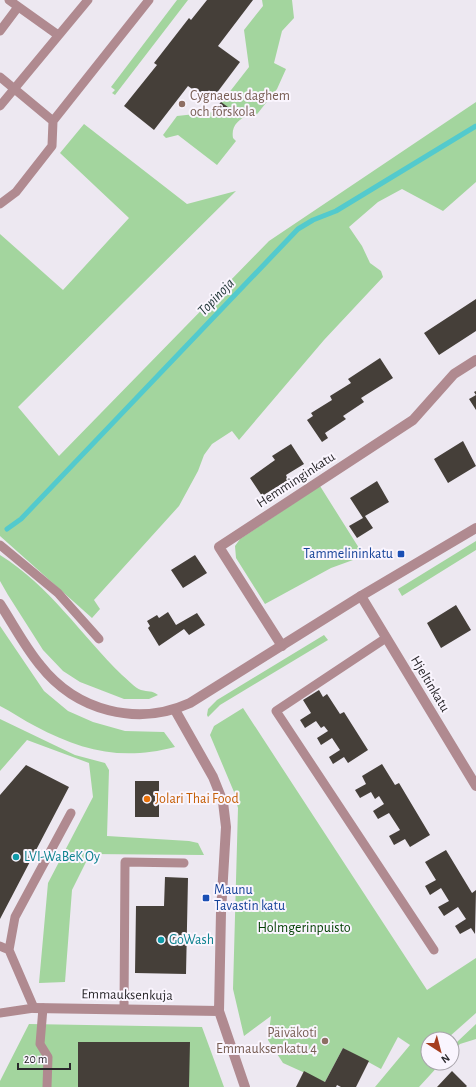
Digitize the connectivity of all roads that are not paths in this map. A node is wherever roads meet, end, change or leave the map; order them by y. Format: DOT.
graph roads {
  1 [pos="9,0"];
  2 [pos="88,0"];
  3 [pos="149,0"];
  4 [pos="18,7"];
  5 [pos="0,31"];
  6 [pos="58,36"];
  7 [pos="0,77"];
  8 [pos="15,88"];
  9 [pos="0,106"];
  10 [pos="53,121"];
  11 [pos="0,204"];
  12 [pos="476,360"];
  13 [pos="476,528"];
  14 [pos="0,545"];
  15 [pos="361,596"];
  16 [pos="0,604"];
  17 [pos="99,638"];
  18 [pos="386,638"];
  19 [pos="282,646"];
  20 [pos="175,710"];
  21 [pos="476,786"];
  22 [pos="71,813"];
  23 [pos="184,863"];
  24 [pos="0,946"];
  25 [pos="9,950"];
  26 [pos="434,950"];
  27 [pos="38,1008"];
  28 [pos="124,1009"];
  29 [pos="219,1011"];
  30 [pos="0,1013"];
  31 [pos="47,1087"];
  32 [pos="245,1087"];
  1 -- 4 [label="lane"];
  2 -- 6 [label="lane"];
  3 -- 10 [label="lane"];
  4 -- 5 [label="lane"];
  4 -- 6 [label="lane"];
  6 -- 8 [label="lane"];
  7 -- 8 [label="lane"];
  8 -- 9 [label="lane"];
  8 -- 10 [label="lane"];
  10 -- 11 [label="lane"];
  12 -- 19 [label="street, Hemminginkatu"];
  13 -- 15 [label="street"];
  14 -- 17 [label="lane"];
  15 -- 18 [label="street, Hjeltinkatu"];
  15 -- 19 [label="street"];
  16 -- 20 [label="street"];
  18 -- 21 [label="street, Hjeltinkatu"];
  18 -- 26 [label="lane"];
  19 -- 20 [label="street"];
  20 -- 29 [label="street"];
  22 -- 25 [label="lane"];
  23 -- 28 [label="lane"];
  24 -- 25 [label="lane"];
  25 -- 27 [label="lane"];
  27 -- 28 [label="street, Emmauksenkuja"];
  27 -- 30 [label="lane"];
  27 -- 31 [label="lane"];
  28 -- 29 [label="street, Emmauksenkuja"];
  29 -- 32 [label="street"];
}
